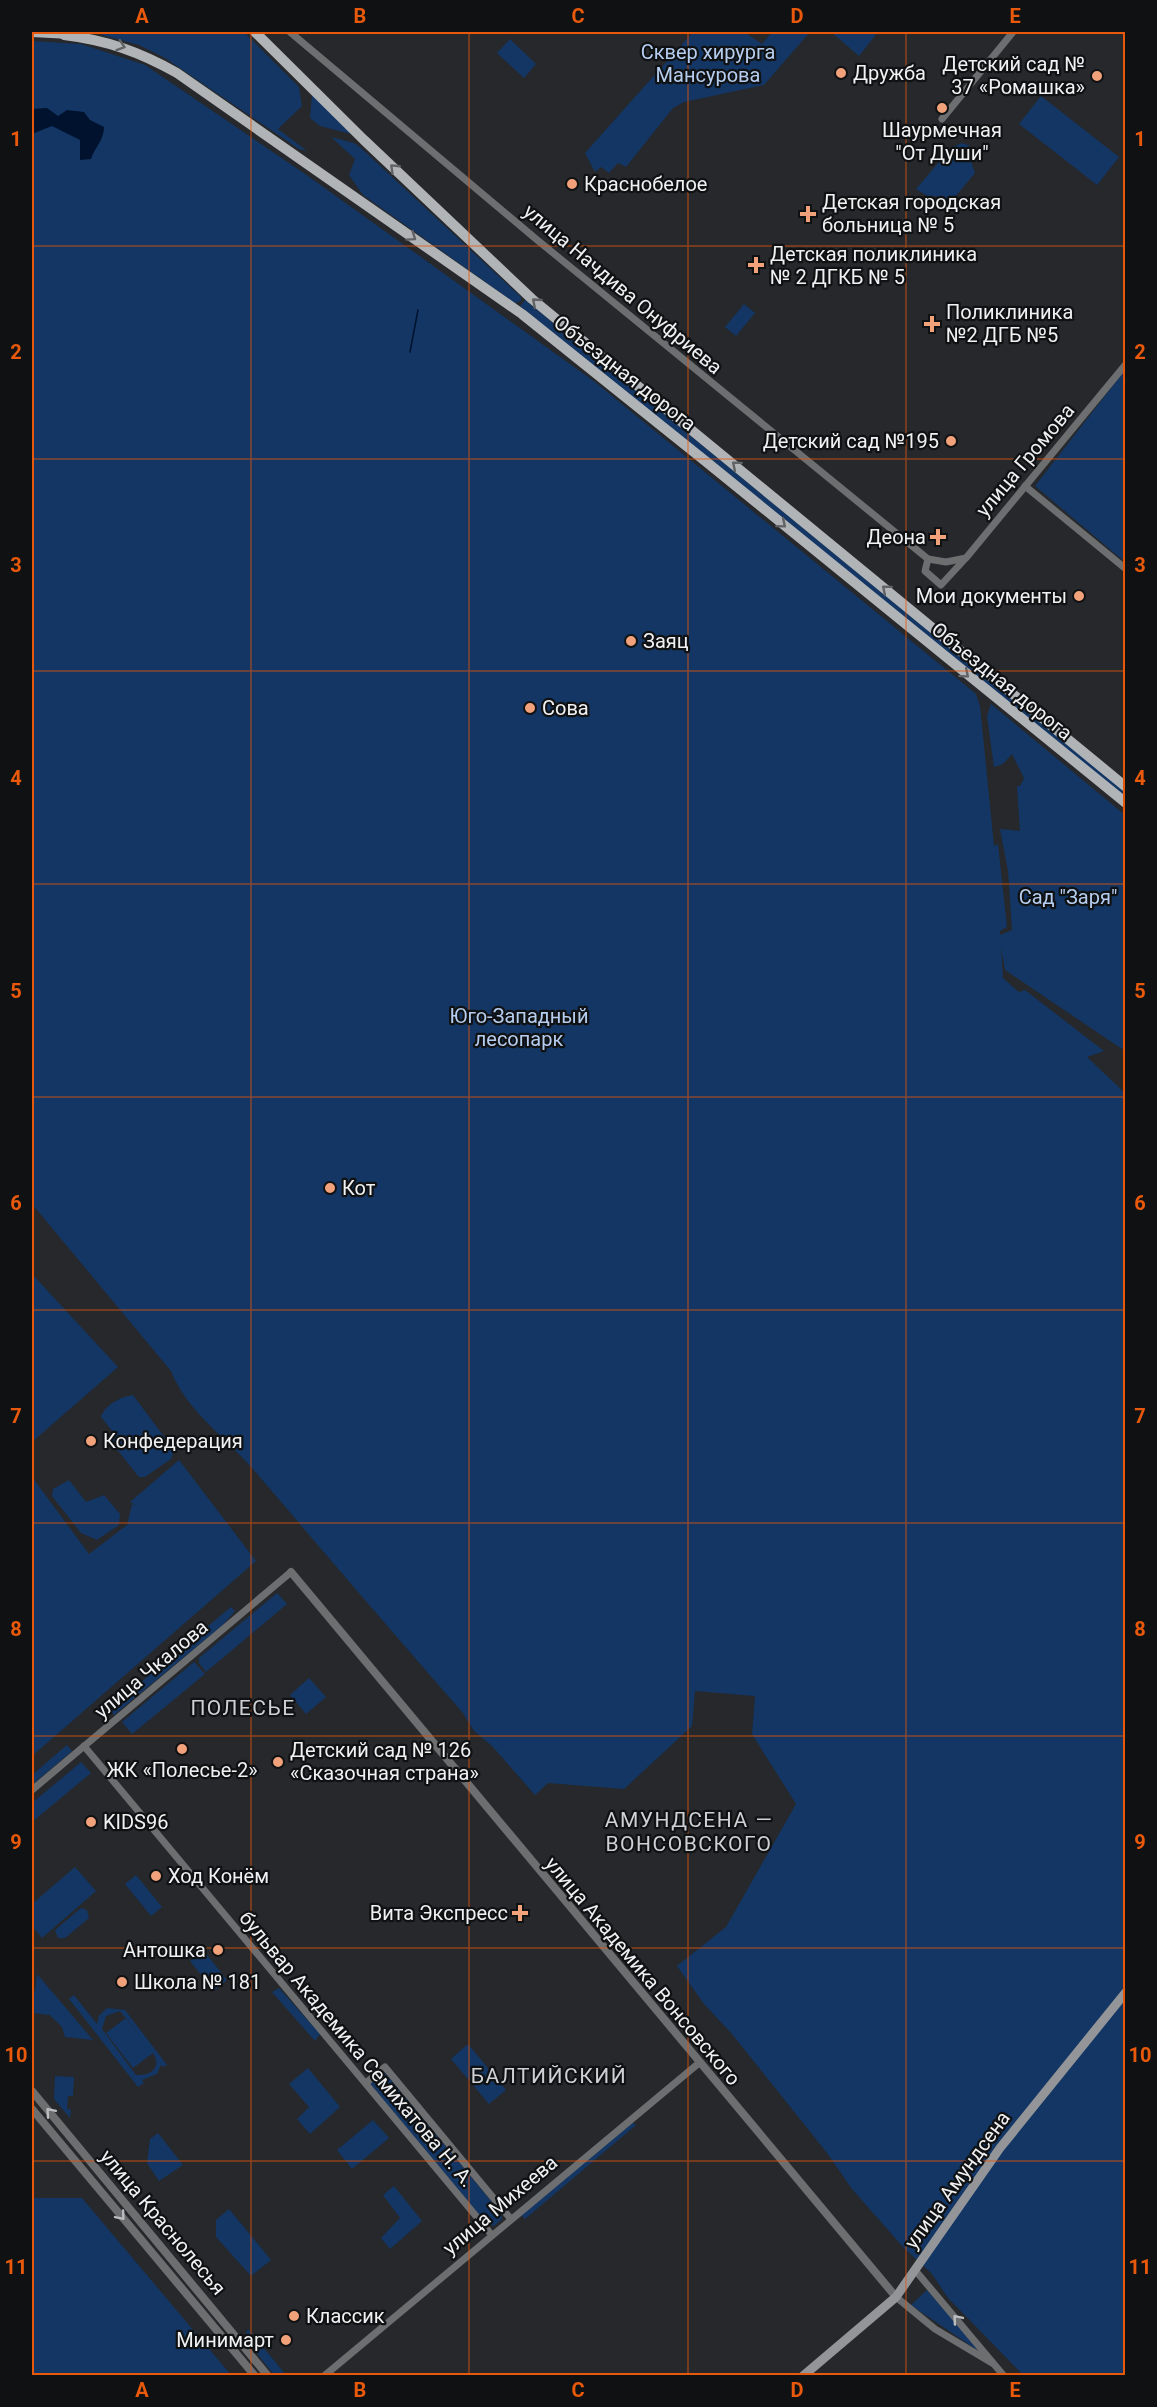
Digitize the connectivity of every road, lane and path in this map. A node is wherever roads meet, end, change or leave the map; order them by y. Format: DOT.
graph roads {
  1 [pos="81,32"];
  2 [pos="255,32"];
  3 [pos="290,32"];
  4 [pos="1013,32"];
  5 [pos="35,33"];
  6 [pos="64,35"];
  7 [pos="942,119"];
  8 [pos="1125,364"];
  9 [pos="1025,486"];
  10 [pos="966,558"];
  11 [pos="928,559"];
  12 [pos="1125,569"];
  13 [pos="1125,786"];
  14 [pos="1125,803"];
  15 [pos="291,1572"];
  16 [pos="84,1746"];
  17 [pos="32,1790"];
  18 [pos="1125,1992"];
  19 [pos="699,2063"];
  20 [pos="366,2083"];
  21 [pos="32,2091"];
  22 [pos="32,2109"];
  23 [pos="68,2133"];
  24 [pos="59,2141"];
  25 [pos="510,2218"];
  26 [pos="491,2234"];
  27 [pos="915,2270"];
  28 [pos="896,2297"];
  29 [pos="994,2364"];
  30 [pos="255,2376"];
  31 [pos="268,2376"];
  32 [pos="324,2376"];
  33 [pos="803,2376"];
  34 [pos="1004,2376"];
  1 -- 6 [label="main road"];
  13 -- 2 [label="main road, Объездная дорога, one-way"];
  3 -- 11 [label="street, улица Начдива Онуфриева"];
  4 -- 7 [label="street"];
  5 -- 6 [label="main road"];
  6 -- 14 [label="main road, Объездная дорога, one-way"];
  8 -- 9 [label="street, улица Громова"];
  9 -- 10 [label="street, улица Громова"];
  9 -- 12 [label="street"];
  10 -- 11 [label="street, улица Начдива Онуфриева"];
  10 -- 11 [label="street, улица Громова"];
  15 -- 16 [label="street, улица Чкалова"];
  15 -- 19 [label="street, улица Академика Вонсовского"];
  16 -- 17 [label="street, улица Чкалова"];
  16 -- 20 [label="street, бульвар Академика Семихатова Н. А."];
  18 -- 27 [label="main road, улица Амундсена"];
  19 -- 25 [label="street, улица Михеева"];
  19 -- 28 [label="street, улица Академика Вонсовского"];
  20 -- 25 [label="street, бульвар Академика Семихатова Н. А."];
  20 -- 26 [label="street, бульвар Академика Семихатова Н. А."];
  23 -- 21 [label="street, улица Краснолесья, one-way"];
  22 -- 24 [label="street, улица Краснолесья"];
  23 -- 24 [label="street"];
  23 -- 31 [label="street, улица Краснолесья"];
  24 -- 30 [label="street, улица Краснолесья, one-way"];
  25 -- 26 [label="street, улица Михеева"];
  26 -- 32 [label="street, улица Михеева"];
  27 -- 28 [label="main road, улица Амундсена"];
  29 -- 27 [label="street, улица Академика Вонсовского, one-way"];
  28 -- 29 [label="street, улица Академика Вонсовского"];
  28 -- 33 [label="main road, улица Амундсена"];
  29 -- 34 [label="street, улица Академика Вонсовского"];
}
